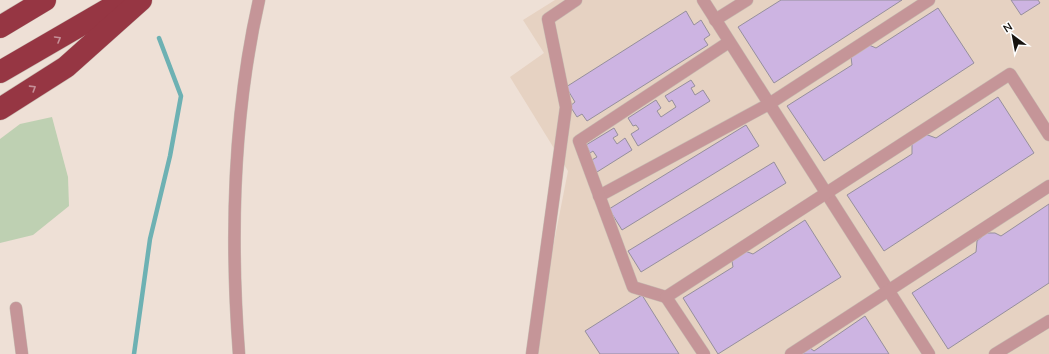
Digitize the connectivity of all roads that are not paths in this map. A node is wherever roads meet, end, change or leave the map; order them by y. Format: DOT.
graph roads {
  1 [pos="45,0"];
  2 [pos="124,0"];
  3 [pos="141,0"];
  4 [pos="259,0"];
  5 [pos="576,0"];
  6 [pos="703,0"];
  7 [pos="747,0"];
  8 [pos="929,0"];
  9 [pos="715,20"];
  10 [pos="0,27"];
  11 [pos="729,42"];
  12 [pos="0,72"];
  13 [pos="769,104"];
  14 [pos="0,109"];
  15 [pos="1049,135"];
  16 [pos="1049,186"];
  17 [pos="826,194"];
  18 [pos="600,196"];
  19 [pos="888,291"];
  20 [pos="666,298"];
  21 [pos="16,308"];
  22 [pos="1049,321"];
  23 [pos="22,354"];
  24 [pos="239,354"];
  25 [pos="532,354"];
  26 [pos="704,354"];
  27 [pos="791,354"];
  28 [pos="929,354"];
  29 [pos="995,354"];
  1 -- 10 [label="highway"];
  12 -- 2 [label="highway, one-way"];
  14 -- 3 [label="highway, one-way"];
  4 -- 24 [label="street"];
  5 -- 25 [label="street"];
  6 -- 9 [label="street"];
  7 -- 9 [label="street"];
  8 -- 13 [label="street"];
  9 -- 11 [label="street"];
  11 -- 13 [label="street"];
  11 -- 18 [label="street"];
  13 -- 17 [label="street"];
  13 -- 18 [label="street"];
  15 -- 17 [label="street"];
  16 -- 19 [label="street"];
  17 -- 19 [label="street"];
  17 -- 20 [label="street"];
  18 -- 20 [label="street"];
  19 -- 27 [label="street"];
  19 -- 28 [label="street"];
  20 -- 26 [label="street"];
  21 -- 23 [label="street"];
  22 -- 29 [label="street"];
}
